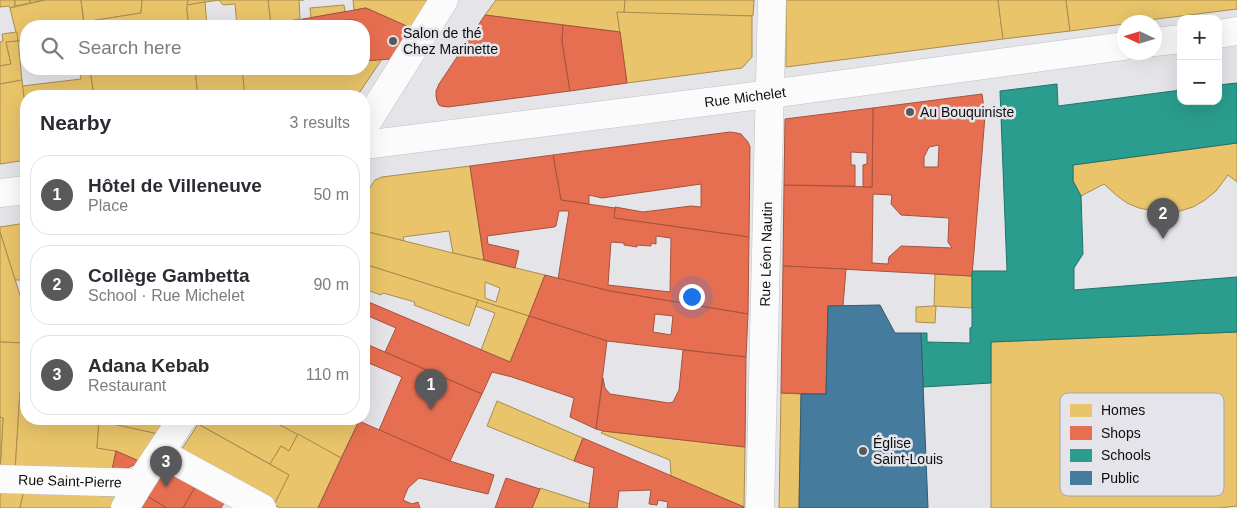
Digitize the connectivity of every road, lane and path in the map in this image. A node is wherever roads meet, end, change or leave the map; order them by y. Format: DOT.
graph roads {
  1 [pos="444,0"];
  2 [pos="772,0"];
  3 [pos="1237,31"];
  4 [pos="1222,33"];
  5 [pos="1177,39"];
  6 [pos="1162,41"];
  7 [pos="1117,47"];
  8 [pos="770,94"];
  9 [pos="370,117"];
  10 [pos="370,144"];
  11 [pos="20,191"];
  12 [pos="0,194"];
  13 [pos="178,425"];
  14 [pos="160,453"];
  15 [pos="0,479"];
  16 [pos="139,483"];
  17 [pos="125,508"];
  18 [pos="262,508"];
  19 [pos="760,508"];
  1 -- 9 [label="street"];
  2 -- 8 [label="street, Rue Léon Nautin"];
  3 -- 4 [label="street"];
  5 -- 6 [label="street"];
  7 -- 8 [label="street, Rue Michelet"];
  8 -- 10 [label="street, Rue Michelet"];
  8 -- 19 [label="street, Rue Léon Nautin"];
  11 -- 12 [label="street"];
  13 -- 14 [label="street"];
  14 -- 16 [label="street"];
  14 -- 18 [label="street"];
  15 -- 16 [label="street, Rue Saint-Pierre"];
  16 -- 17 [label="street"];
}
